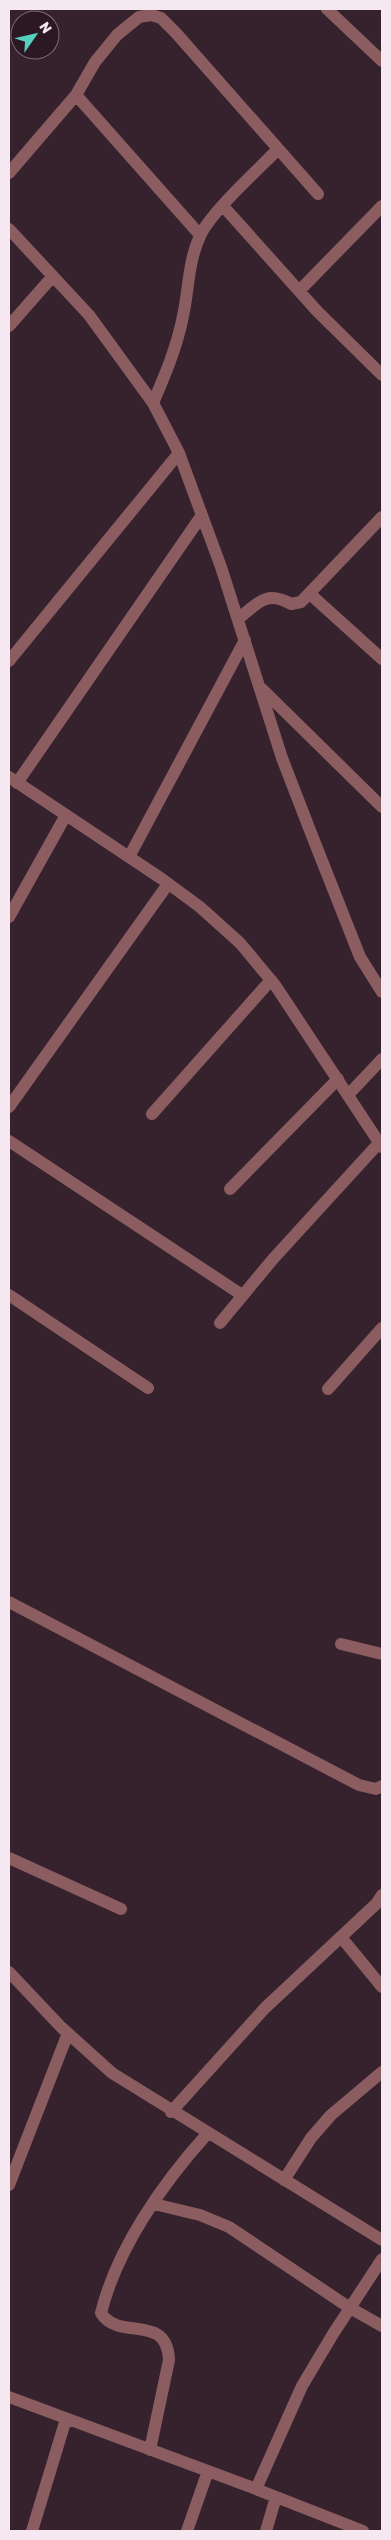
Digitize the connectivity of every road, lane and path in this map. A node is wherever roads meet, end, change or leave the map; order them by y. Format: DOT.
graph roads {
  1 [pos="327,9"];
  2 [pos="153,12"];
  3 [pos="382,61"];
  4 [pos="76,95"];
  5 [pos="278,149"];
  6 [pos="9,173"];
  7 [pos="318,194"];
  8 [pos="223,206"];
  9 [pos="382,206"];
  10 [pos="9,230"];
  11 [pos="200,235"];
  12 [pos="53,276"];
  13 [pos="299,292"];
  14 [pos="9,326"];
  15 [pos="382,375"];
  16 [pos="153,403"];
  17 [pos="179,453"];
  18 [pos="202,515"];
  19 [pos="382,516"];
  20 [pos="310,594"];
  21 [pos="238,619"];
  22 [pos="245,640"];
  23 [pos="382,659"];
  24 [pos="9,661"];
  25 [pos="260,688"];
  26 [pos="13,780"];
  27 [pos="382,807"];
  28 [pos="66,815"];
  29 [pos="129,857"];
  30 [pos="168,884"];
  31 [pos="9,917"];
  32 [pos="271,980"];
  33 [pos="382,992"];
  34 [pos="382,1058"];
  35 [pos="338,1079"];
  36 [pos="348,1095"];
  37 [pos="9,1107"];
  38 [pos="152,1114"];
  39 [pos="9,1141"];
  40 [pos="381,1145"];
  41 [pos="230,1189"];
  42 [pos="9,1295"];
  43 [pos="242,1295"];
  44 [pos="220,1322"];
  45 [pos="382,1328"];
  46 [pos="148,1388"];
  47 [pos="328,1389"];
  48 [pos="9,1602"];
  49 [pos="341,1644"];
  50 [pos="382,1654"];
  51 [pos="382,1786"];
  52 [pos="9,1858"];
  53 [pos="382,1895"];
  54 [pos="121,1909"];
  55 [pos="341,1937"];
  56 [pos="9,1972"];
  57 [pos="382,1987"];
  58 [pos="68,2033"];
  59 [pos="382,2072"];
  60 [pos="171,2112"];
  61 [pos="207,2134"];
  62 [pos="284,2180"];
  63 [pos="9,2185"];
  64 [pos="154,2204"];
  65 [pos="382,2240"];
  66 [pos="382,2259"];
  67 [pos="350,2308"];
  68 [pos="382,2326"];
  69 [pos="9,2397"];
  70 [pos="66,2419"];
  71 [pos="150,2450"];
  72 [pos="208,2471"];
  73 [pos="256,2489"];
  74 [pos="276,2497"];
  75 [pos="32,2531"];
  76 [pos="186,2531"];
  77 [pos="266,2531"];
  78 [pos="364,2531"];
  1 -- 3 [label="street"];
  2 -- 4 [label="street"];
  2 -- 5 [label="street"];
  4 -- 6 [label="street"];
  4 -- 11 [label="street"];
  5 -- 7 [label="street"];
  5 -- 8 [label="street"];
  8 -- 11 [label="street"];
  8 -- 13 [label="street"];
  9 -- 13 [label="street"];
  10 -- 12 [label="street"];
  11 -- 16 [label="street"];
  12 -- 14 [label="street"];
  12 -- 16 [label="street"];
  13 -- 15 [label="street"];
  16 -- 17 [label="street"];
  17 -- 18 [label="street"];
  17 -- 24 [label="street"];
  18 -- 21 [label="street"];
  18 -- 26 [label="street"];
  19 -- 20 [label="street"];
  20 -- 21 [label="street"];
  20 -- 23 [label="street"];
  21 -- 22 [label="street"];
  22 -- 25 [label="street"];
  22 -- 29 [label="street"];
  25 -- 27 [label="street"];
  25 -- 33 [label="street"];
  26 -- 28 [label="street"];
  28 -- 29 [label="street"];
  28 -- 31 [label="street"];
  29 -- 30 [label="street"];
  30 -- 32 [label="street"];
  30 -- 37 [label="street"];
  32 -- 35 [label="street"];
  32 -- 38 [label="street"];
  34 -- 36 [label="street"];
  35 -- 36 [label="street"];
  35 -- 41 [label="street"];
  36 -- 40 [label="street"];
  39 -- 43 [label="street"];
  40 -- 43 [label="street"];
  42 -- 46 [label="street"];
  43 -- 44 [label="street"];
  45 -- 47 [label="street"];
  48 -- 51 [label="street"];
  49 -- 50 [label="street"];
  52 -- 54 [label="street"];
  53 -- 55 [label="street"];
  55 -- 57 [label="street"];
  55 -- 60 [label="street"];
  56 -- 58 [label="street"];
  58 -- 60 [label="street"];
  58 -- 63 [label="street"];
  59 -- 62 [label="street"];
  60 -- 61 [label="street"];
  61 -- 62 [label="street"];
  61 -- 64 [label="street"];
  62 -- 65 [label="street"];
  64 -- 67 [label="street"];
  64 -- 71 [label="street"];
  66 -- 67 [label="street"];
  67 -- 68 [label="street"];
  67 -- 73 [label="street"];
  69 -- 70 [label="street"];
  70 -- 71 [label="street"];
  70 -- 75 [label="street"];
  71 -- 72 [label="street"];
  72 -- 73 [label="street"];
  72 -- 76 [label="street"];
  73 -- 74 [label="street"];
  74 -- 77 [label="street"];
  74 -- 78 [label="street"];
}
